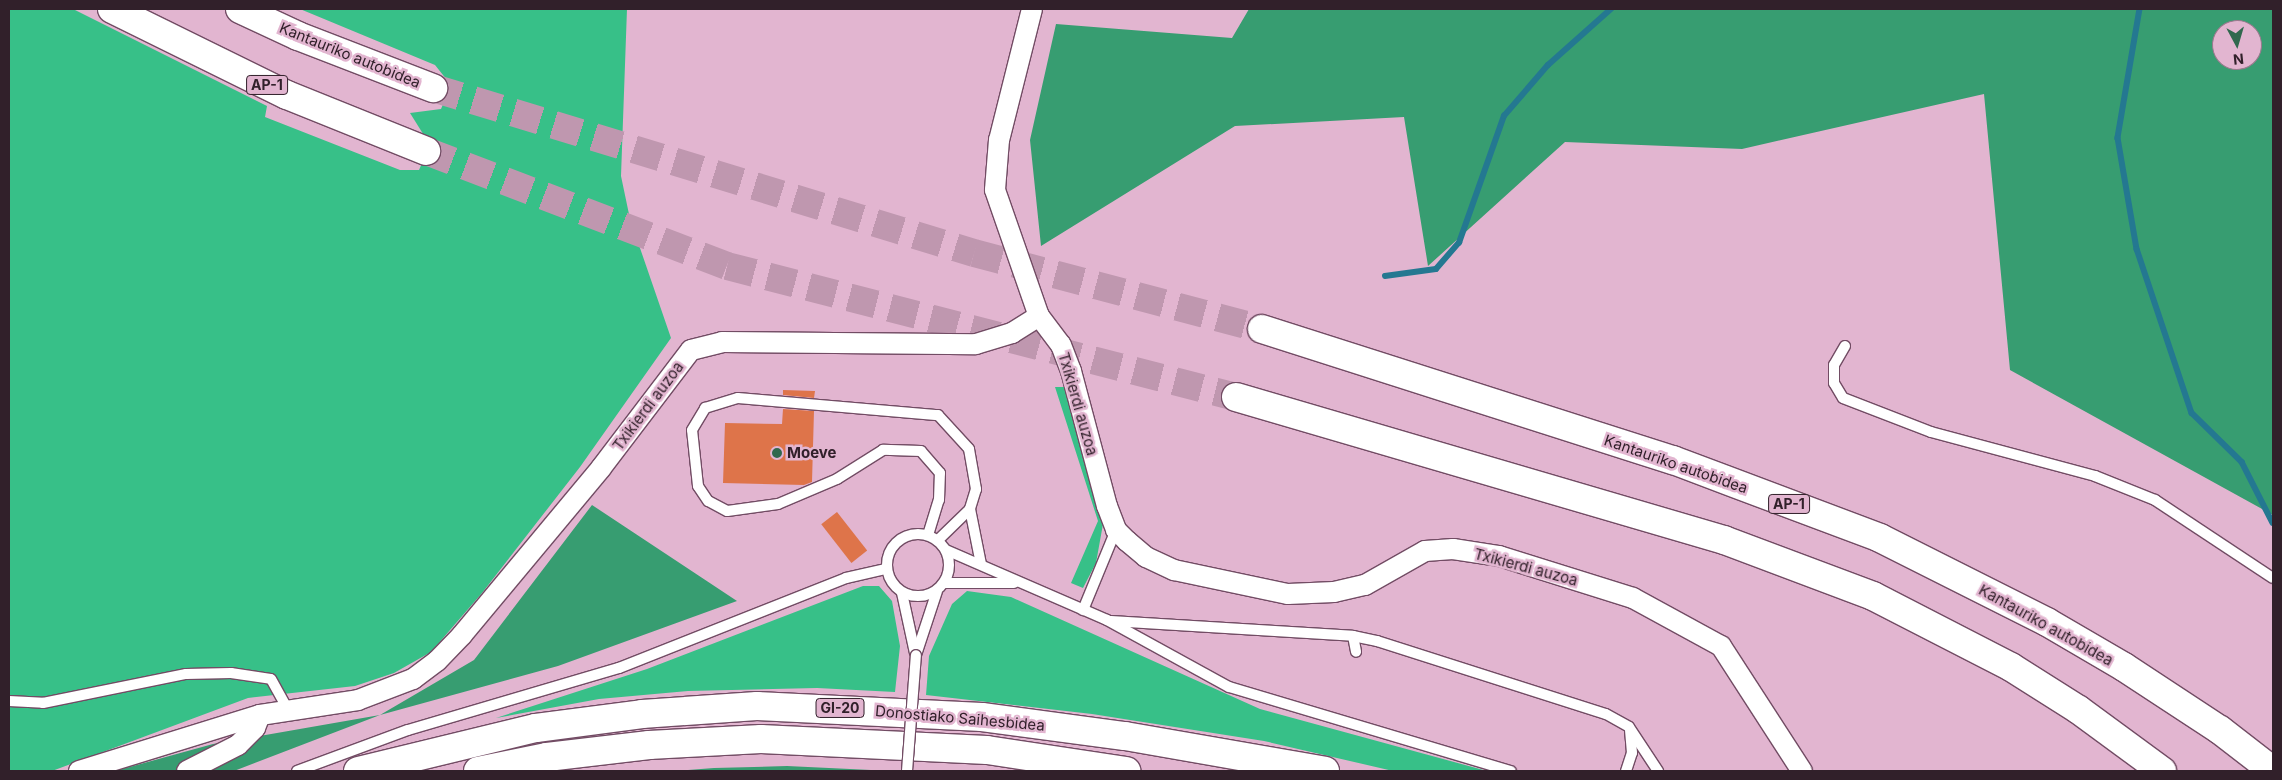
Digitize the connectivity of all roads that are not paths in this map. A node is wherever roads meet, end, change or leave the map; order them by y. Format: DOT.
graph roads {
  1 [pos="112,9"];
  2 [pos="240,9"];
  3 [pos="1032,9"];
  4 [pos="433,88"];
  5 [pos="426,151"];
  6 [pos="1039,316"];
  7 [pos="1262,329"];
  8 [pos="1845,346"];
  9 [pos="1236,397"];
  10 [pos="970,509"];
  11 [pos="1116,530"];
  12 [pos="928,535"];
  13 [pos="938,540"];
  14 [pos="946,550"];
  15 [pos="981,564"];
  16 [pos="886,569"];
  17 [pos="2273,578"];
  18 [pos="1018,582"];
  19 [pos="941,587"];
  20 [pos="902,593"];
  21 [pos="1083,610"];
  22 [pos="1107,620"];
  23 [pos="1353,636"];
  24 [pos="1356,652"];
  25 [pos="916,655"];
  26 [pos="9,701"];
  27 [pos="288,710"];
  28 [pos="260,714"];
  29 [pos="1629,727"];
  30 [pos="79,771"];
  31 [pos="187,771"];
  32 [pos="297,771"];
  33 [pos="358,771"];
  34 [pos="478,771"];
  35 [pos="906,771"];
  36 [pos="1126,771"];
  37 [pos="1324,771"];
  38 [pos="1511,771"];
  39 [pos="1626,771"];
  40 [pos="1658,771"];
  41 [pos="1802,771"];
  42 [pos="2162,771"];
  43 [pos="2273,771"];
  1 -- 5 [label="highway, AP-1"];
  2 -- 4 [label="highway, Kantauriko autobidea"];
  3 -- 6 [label="street"];
  6 -- 11 [label="street, Txikierdi auzoa"];
  6 -- 27 [label="street, Txikierdi auzoa"];
  7 -- 43 [label="highway, Kantauriko autobidea / AP-1"];
  8 -- 17 [label="lane"];
  9 -- 42 [label="highway"];
  10 -- 12 [label="lane"];
  10 -- 13 [label="lane"];
  10 -- 15 [label="lane"];
  11 -- 21 [label="lane"];
  11 -- 41 [label="street, Txikierdi auzoa"];
  12 -- 13 [label="lane"];
  12 -- 16 [label="lane"];
  13 -- 14 [label="lane"];
  14 -- 15 [label="lane"];
  14 -- 19 [label="lane"];
  15 -- 18 [label="lane"];
  16 -- 20 [label="lane"];
  16 -- 32 [label="lane"];
  18 -- 19 [label="lane"];
  18 -- 21 [label="lane"];
  19 -- 20 [label="lane"];
  19 -- 25 [label="lane"];
  20 -- 25 [label="lane"];
  21 -- 22 [label="lane"];
  22 -- 23 [label="lane"];
  22 -- 38 [label="lane"];
  23 -- 24 [label="lane"];
  23 -- 29 [label="lane"];
  25 -- 35 [label="lane, bridge"];
  26 -- 27 [label="lane"];
  27 -- 28 [label="street, Txikierdi auzoa"];
  28 -- 30 [label="street, Txikierdi auzoa"];
  28 -- 31 [label="street"];
  29 -- 39 [label="lane"];
  29 -- 40 [label="lane"];
  33 -- 37 [label="highway, Donostiako Saihesbidea / GI-20"];
  34 -- 36 [label="highway, Donostiako Saihesbidea / GI-20"];
}
